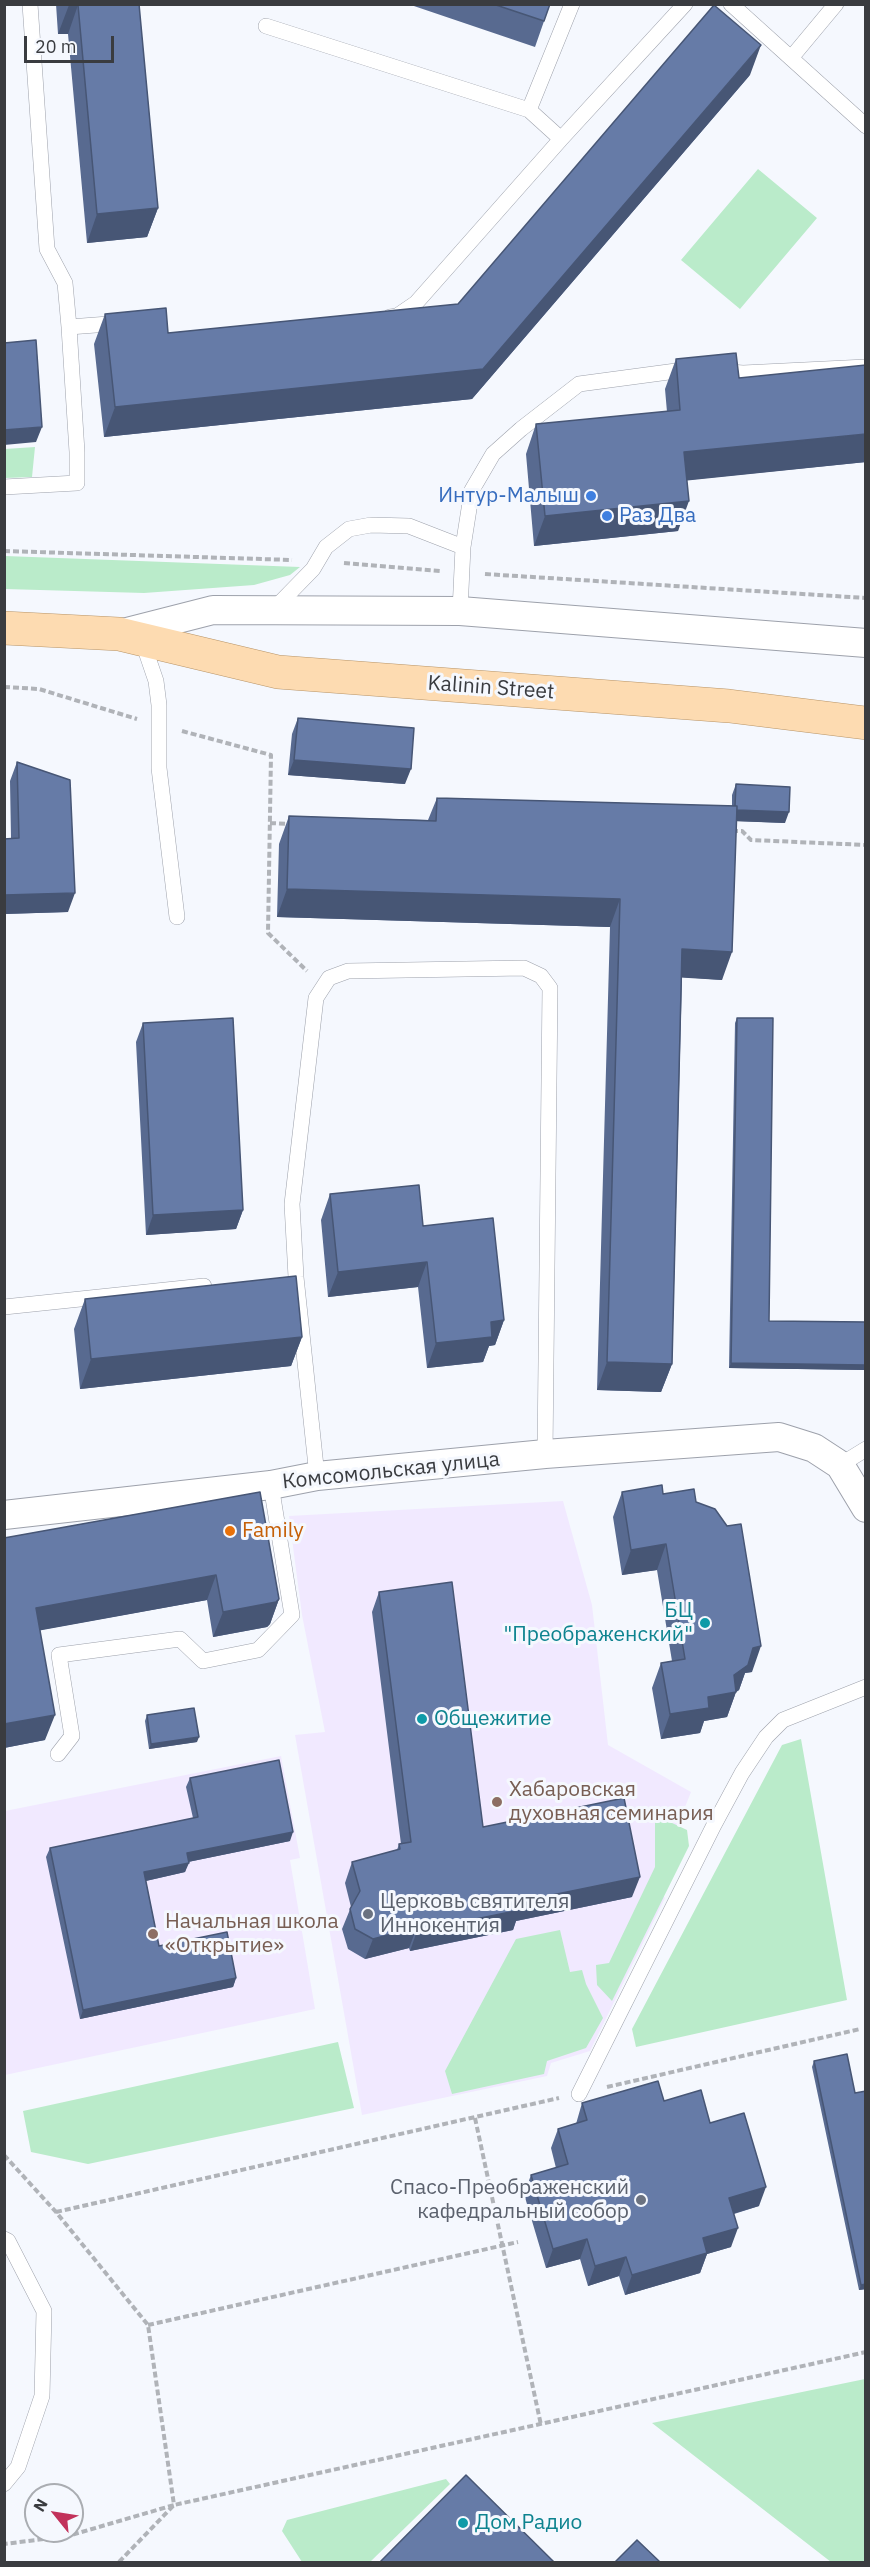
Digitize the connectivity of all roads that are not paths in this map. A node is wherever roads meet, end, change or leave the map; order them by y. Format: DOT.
graph roads {
  1 [pos="30,4"];
  2 [pos="572,4"];
  3 [pos="685,4"];
  4 [pos="731,4"];
  5 [pos="836,4"];
  6 [pos="266,26"];
  7 [pos="791,58"];
  8 [pos="528,110"];
  9 [pos="866,126"];
  10 [pos="561,139"];
  11 [pos="373,319"];
  12 [pos="137,321"];
  13 [pos="69,327"];
  14 [pos="866,367"];
  15 [pos="4,486"];
  16 [pos="463,547"];
  17 [pos="274,609"];
  18 [pos="460,611"];
  19 [pos="4,628"];
  20 [pos="130,637"];
  21 [pos="866,643"];
  22 [pos="866,723"];
  23 [pos="177,917"];
  24 [pos="215,1285"];
  25 [pos="4,1307"];
  26 [pos="866,1449"];
  27 [pos="545,1454"];
  28 [pos="840,1465"];
  29 [pos="316,1476"];
  30 [pos="271,1485"];
  31 [pos="866,1508"];
  32 [pos="4,1515"];
  33 [pos="866,1687"];
  34 [pos="58,1754"];
  35 [pos="579,2094"];
  36 [pos="4,2239"];
  37 [pos="4,2484"];
  1 -- 13 [label="lane"];
  2 -- 8 [label="lane"];
  3 -- 10 [label="lane"];
  4 -- 7 [label="lane"];
  5 -- 7 [label="lane"];
  6 -- 8 [label="lane"];
  7 -- 9 [label="lane"];
  8 -- 10 [label="lane"];
  10 -- 11 [label="lane"];
  12 -- 13 [label="lane"];
  13 -- 15 [label="lane"];
  14 -- 16 [label="lane"];
  16 -- 17 [label="lane"];
  16 -- 18 [label="lane"];
  17 -- 18 [label="street, Kalinin Street"];
  17 -- 20 [label="street, Kalinin Street"];
  18 -- 21 [label="street, Kalinin Street"];
  19 -- 20 [label="main road, Kalinin Street"];
  20 -- 22 [label="main road, Kalinin Street"];
  20 -- 23 [label="lane"];
  24 -- 25 [label="lane"];
  26 -- 28 [label="lane"];
  27 -- 28 [label="street, Комсомольская улица"];
  27 -- 29 [label="street, Комсомольская улица"];
  27 -- 29 [label="lane"];
  28 -- 31 [label="street"];
  29 -- 30 [label="street, Комсомольская улица"];
  30 -- 32 [label="street, Комсомольская улица"];
  30 -- 34 [label="lane"];
  33 -- 35 [label="lane"];
  36 -- 37 [label="lane"];
}
